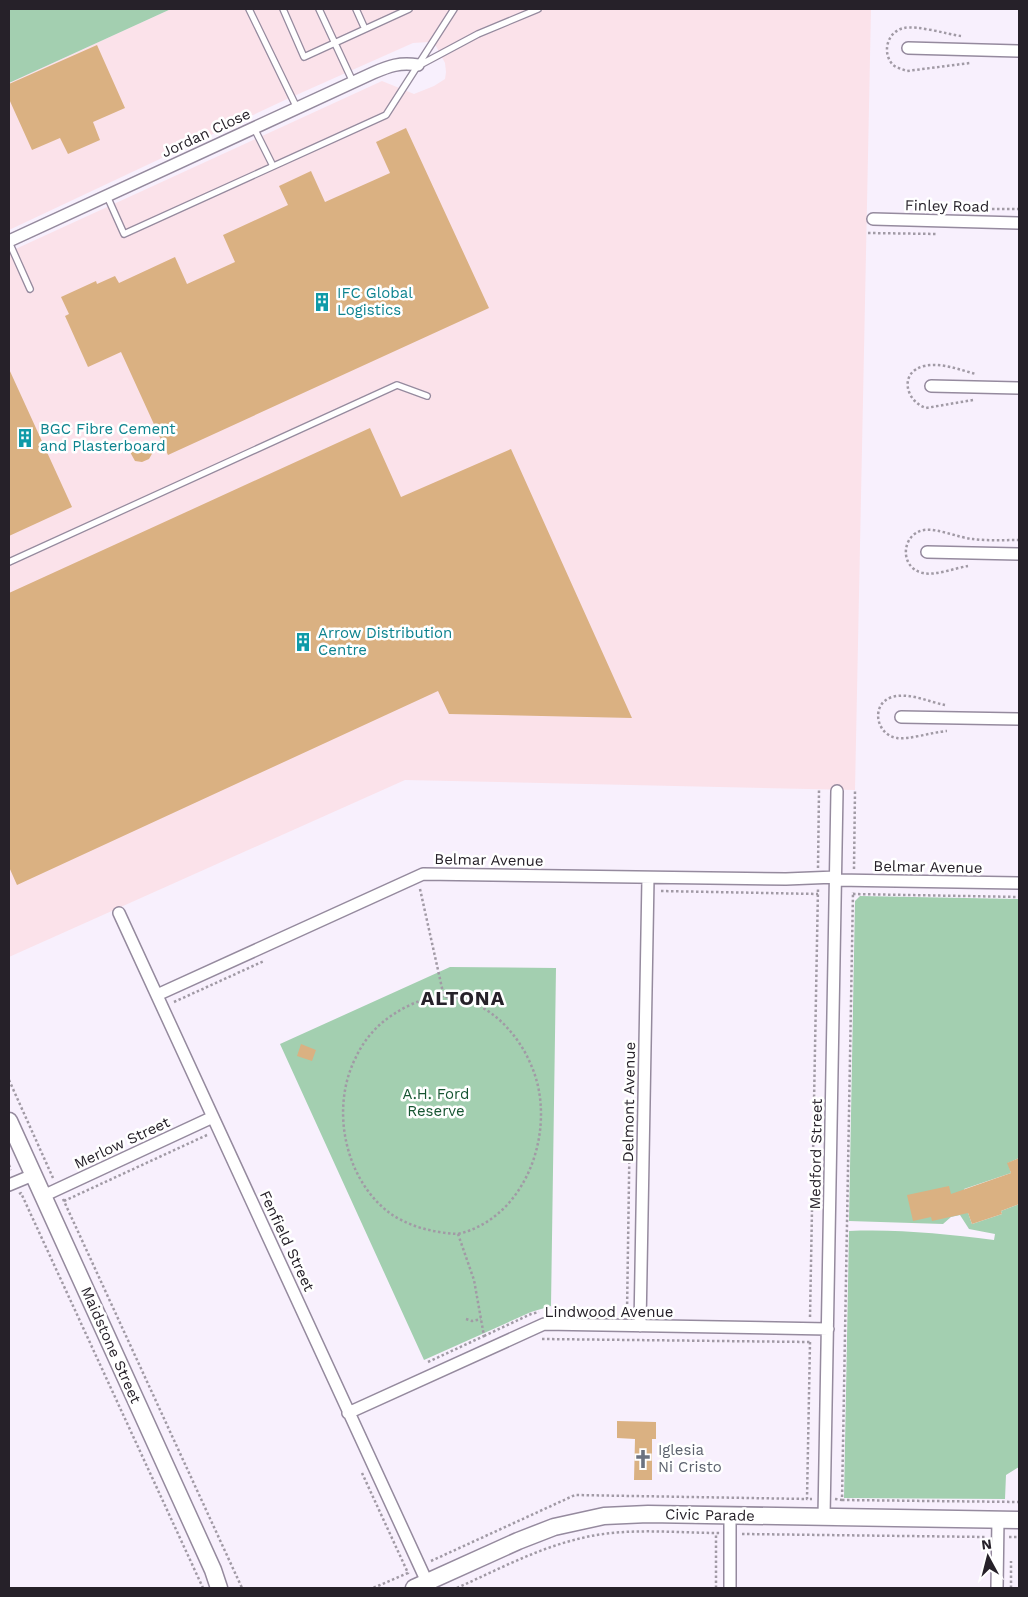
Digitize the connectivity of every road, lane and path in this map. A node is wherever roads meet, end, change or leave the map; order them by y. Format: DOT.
graph roads {
  1 [pos="249,9"];
  2 [pos="283,9"];
  3 [pos="319,9"];
  4 [pos="356,9"];
  5 [pos="409,9"];
  6 [pos="454,9"];
  7 [pos="538,9"];
  8 [pos="365,29"];
  9 [pos="334,43"];
  10 [pos="908,48"];
  11 [pos="1019,51"];
  12 [pos="418,66"];
  13 [pos="353,82"];
  14 [pos="297,108"];
  15 [pos="254,128"];
  16 [pos="273,166"];
  17 [pos="107,196"];
  18 [pos="873,219"];
  19 [pos="1019,223"];
  20 [pos="9,242"];
  21 [pos="30,289"];
  22 [pos="930,386"];
  23 [pos="1019,388"];
  24 [pos="427,396"];
  25 [pos="927,552"];
  26 [pos="1019,554"];
  27 [pos="9,562"];
  28 [pos="901,717"];
  29 [pos="1019,719"];
  30 [pos="819,790"];
  31 [pos="837,791"];
  32 [pos="648,878"];
  33 [pos="836,881"];
  34 [pos="1019,883"];
  35 [pos="818,885"];
  36 [pos="426,887"];
  37 [pos="648,890"];
  38 [pos="853,894"];
  39 [pos="1019,897"];
  40 [pos="119,913"];
  41 [pos="271,958"];
  42 [pos="157,994"];
  43 [pos="444,997"];
  44 [pos="174,1002"];
  45 [pos="9,1080"];
  46 [pos="630,1107"];
  47 [pos="214,1117"];
  48 [pos="9,1121"];
  49 [pos="9,1165"];
  50 [pos="11,1170"];
  51 [pos="33,1174"];
  52 [pos="9,1186"];
  53 [pos="58,1189"];
  54 [pos="15,1196"];
  55 [pos="43,1196"];
  56 [pos="458,1234"];
  57 [pos="640,1314"];
  58 [pos="801,1316"];
  59 [pos="466,1319"];
  60 [pos="481,1319"];
  61 [pos="640,1326"];
  62 [pos="828,1329"];
  63 [pos="540,1339"];
  64 [pos="810,1342"];
  65 [pos="423,1364"];
  66 [pos="348,1412"];
  67 [pos="359,1466"];
  68 [pos="842,1500"];
  69 [pos="1019,1502"];
  70 [pos="730,1516"];
  71 [pos="824,1517"];
  72 [pos="998,1520"];
  73 [pos="1019,1520"];
  74 [pos="742,1534"];
  75 [pos="998,1537"];
  76 [pos="1019,1537"];
  77 [pos="1011,1554"];
  78 [pos="213,1570"];
  79 [pos="420,1585"];
  80 [pos="203,1588"];
  81 [pos="219,1588"];
  82 [pos="224,1588"];
  83 [pos="242,1588"];
  84 [pos="374,1588"];
  85 [pos="457,1588"];
  86 [pos="716,1588"];
  87 [pos="730,1588"];
  88 [pos="997,1588"];
  89 [pos="1011,1588"];
  1 -- 14 [label="lane"];
  2 -- 9 [label="lane"];
  3 -- 9 [label="lane"];
  4 -- 8 [label="lane"];
  5 -- 8 [label="lane"];
  6 -- 12 [label="lane"];
  7 -- 12 [label="lane"];
  8 -- 9 [label="lane"];
  9 -- 13 [label="lane"];
  10 -- 11 [label="street"];
  12 -- 13 [label="street, Jordan Close"];
  12 -- 16 [label="lane"];
  13 -- 14 [label="street, Jordan Close"];
  14 -- 15 [label="street, Jordan Close"];
  15 -- 16 [label="lane"];
  15 -- 17 [label="street, Jordan Close"];
  16 -- 17 [label="lane"];
  17 -- 20 [label="street, Jordan Close"];
  18 -- 19 [label="street, Finley Road"];
  20 -- 21 [label="lane"];
  22 -- 23 [label="street"];
  24 -- 27 [label="lane"];
  25 -- 26 [label="street"];
  28 -- 29 [label="street"];
  30 -- 35 [label="path"];
  31 -- 33 [label="street, Medford Street"];
  32 -- 35 [label="street, Belmar Avenue"];
  32 -- 37 [label="street, Delmont Avenue"];
  32 -- 42 [label="street, Belmar Avenue"];
  33 -- 34 [label="street, Belmar Avenue"];
  33 -- 35 [label="street, Belmar Avenue"];
  33 -- 62 [label="street, Medford Street"];
  35 -- 37 [label="path"];
  35 -- 58 [label="path"];
  36 -- 43 [label="path"];
  37 -- 57 [label="street, Delmont Avenue"];
  38 -- 39 [label="path"];
  40 -- 42 [label="street, Fenfield Street"];
  41 -- 44 [label="path"];
  42 -- 47 [label="street, Fenfield Street"];
  43 -- 56 [label="path"];
  43 -- 56 [label="path"];
  45 -- 53 [label="path"];
  46 -- 57 [label="path"];
  47 -- 53 [label="street, Merlow Street"];
  47 -- 66 [label="street, Fenfield Street"];
  48 -- 51 [label="street, Maidstone Street"];
  49 -- 50 [label="path"];
  51 -- 52 [label="street"];
  51 -- 55 [label="street, Maidstone Street"];
  53 -- 55 [label="street, Merlow Street"];
  53 -- 83 [label="path"];
  54 -- 80 [label="path"];
  55 -- 78 [label="street, Maidstone Street"];
  56 -- 60 [label="path"];
  57 -- 61 [label="street, Delmont Avenue"];
  59 -- 60 [label="path"];
  60 -- 65 [label="path"];
  61 -- 62 [label="street, Lindwood Avenue"];
  61 -- 66 [label="street, Lindwood Avenue"];
  62 -- 71 [label="street, Medford Street"];
  63 -- 64 [label="path"];
  66 -- 79 [label="street, Fenfield Street"];
  67 -- 84 [label="path"];
  68 -- 69 [label="path"];
  70 -- 71 [label="street, Civic Parade"];
  70 -- 79 [label="street, Civic Parade"];
  70 -- 87 [label="street"];
  71 -- 72 [label="street, Civic Parade"];
  72 -- 73 [label="street, Civic Parade"];
  72 -- 75 [label="street"];
  74 -- 75 [label="path"];
  75 -- 76 [label="path"];
  75 -- 88 [label="street"];
  77 -- 89 [label="path"];
  78 -- 81 [label="street, Maidstone Street"];
  78 -- 82 [label="street, Maidstone Street"];
  85 -- 86 [label="path"];
}
